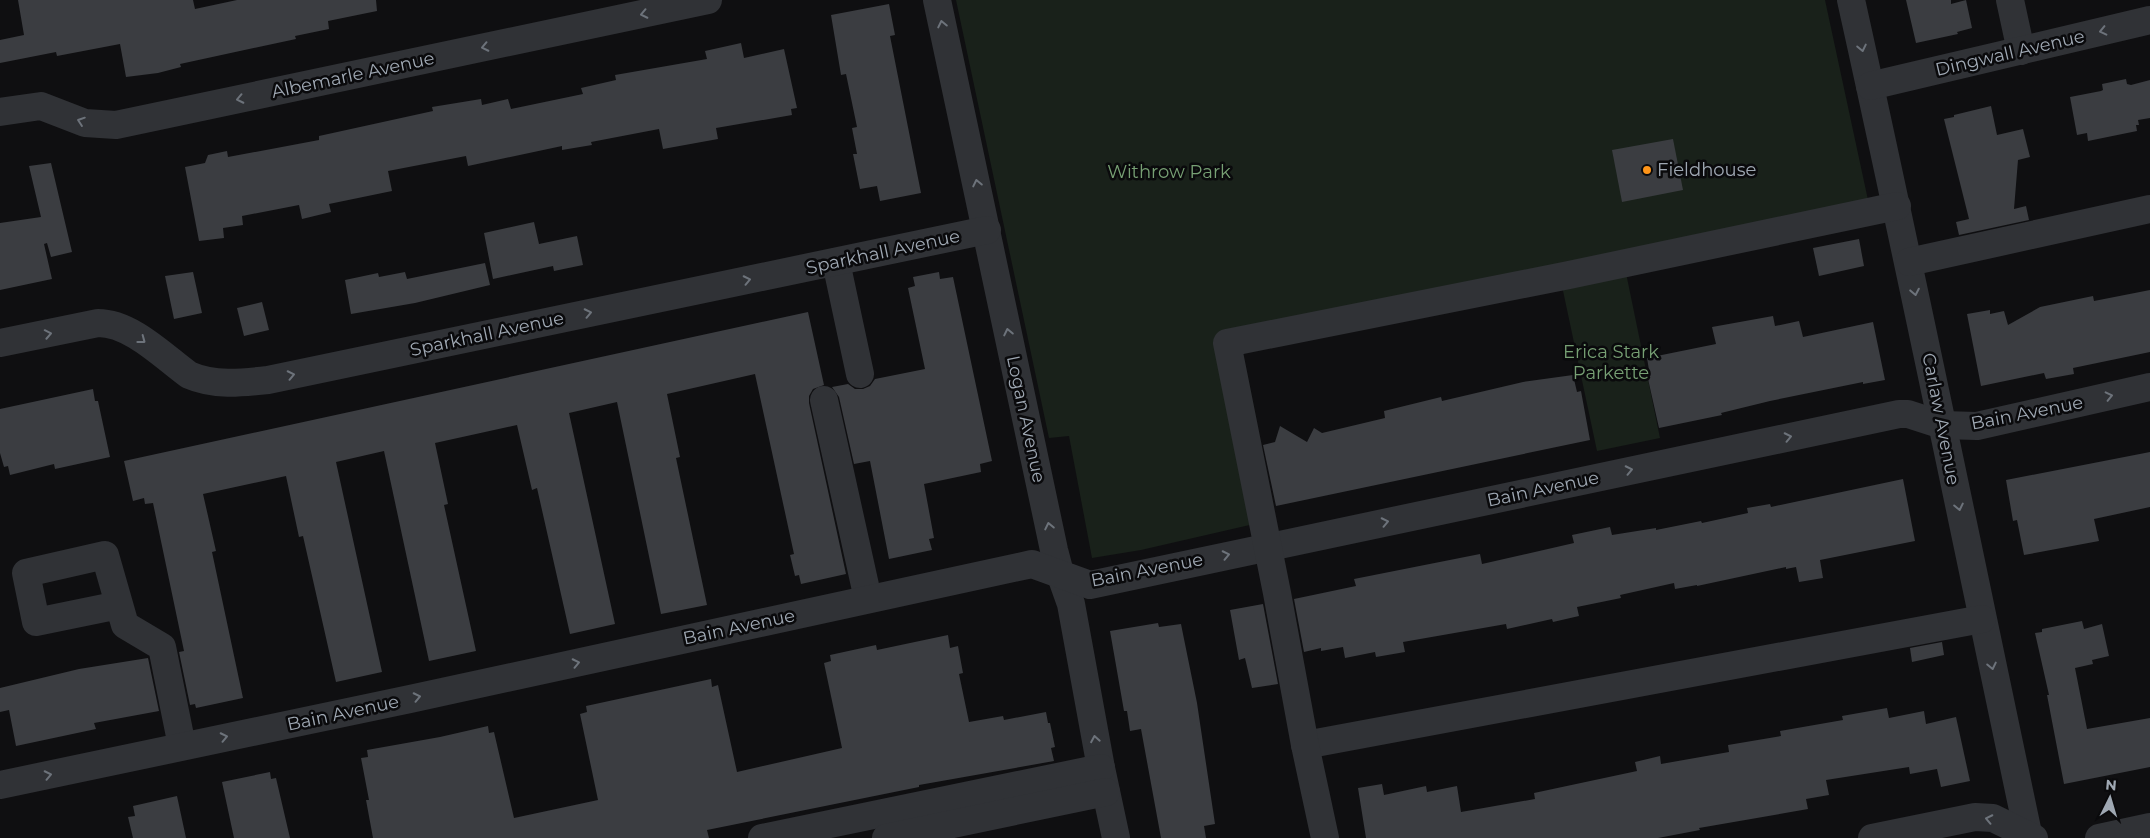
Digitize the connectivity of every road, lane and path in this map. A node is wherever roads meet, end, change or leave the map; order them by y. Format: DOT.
graph roads {
  1 [pos="708,0"];
  2 [pos="937,0"];
  3 [pos="1851,0"];
  4 [pos="2010,0"];
  5 [pos="2150,20"];
  6 [pos="2021,51"];
  7 [pos="1870,86"];
  8 [pos="0,112"];
  9 [pos="1897,206"];
  10 [pos="2150,209"];
  11 [pos="987,230"];
  12 [pos="836,262"];
  13 [pos="1909,262"];
  14 [pos="0,343"];
  15 [pos="860,374"];
  16 [pos="2150,386"];
  17 [pos="824,400"];
  18 [pos="1942,425"];
  19 [pos="1267,547"];
  20 [pos="1060,573"];
  21 [pos="868,599"];
  22 [pos="119,606"];
  23 [pos="1982,619"];
  24 [pos="1305,745"];
  25 [pos="182,746"];
  26 [pos="1103,780"];
  27 [pos="0,785"];
  28 [pos="2150,827"];
  29 [pos="2030,837"];
  30 [pos="762,838"];
  31 [pos="886,838"];
  32 [pos="1116,838"];
  33 [pos="1326,838"];
  34 [pos="1872,838"];
  35 [pos="2098,838"];
  1 -- 8 [label="street, Albemarle Avenue, one-way"];
  11 -- 2 [label="street, Logan Avenue, one-way"];
  3 -- 7 [label="street, Carlaw Avenue, one-way"];
  4 -- 6 [label="street"];
  5 -- 6 [label="street, Dingwall Avenue, one-way"];
  6 -- 7 [label="street, Dingwall Avenue"];
  7 -- 9 [label="street, Carlaw Avenue"];
  9 -- 13 [label="street, Carlaw Avenue"];
  9 -- 19 [label="street"];
  10 -- 13 [label="street"];
  11 -- 12 [label="street, Sparkhall Avenue"];
  20 -- 11 [label="street, Logan Avenue, one-way"];
  14 -- 12 [label="street, Sparkhall Avenue, one-way"];
  12 -- 15 [label="street"];
  13 -- 18 [label="street, Carlaw Avenue, one-way"];
  18 -- 16 [label="street, Bain Avenue, one-way"];
  17 -- 21 [label="street"];
  19 -- 18 [label="street, Bain Avenue, one-way"];
  18 -- 23 [label="street, Carlaw Avenue, one-way"];
  20 -- 19 [label="street, Bain Avenue, one-way"];
  19 -- 24 [label="street"];
  20 -- 21 [label="street, Bain Avenue"];
  26 -- 20 [label="street, Logan Avenue, one-way"];
  25 -- 21 [label="street, Bain Avenue, one-way"];
  22 -- 25 [label="street"];
  23 -- 24 [label="street"];
  23 -- 29 [label="street, Carlaw Avenue, one-way"];
  24 -- 33 [label="street"];
  27 -- 25 [label="street, Bain Avenue, one-way"];
  26 -- 30 [label="street"];
  26 -- 31 [label="street"];
  26 -- 32 [label="street, Logan Avenue"];
  28 -- 35 [label="street"];
  29 -- 34 [label="street, one-way"];
}
